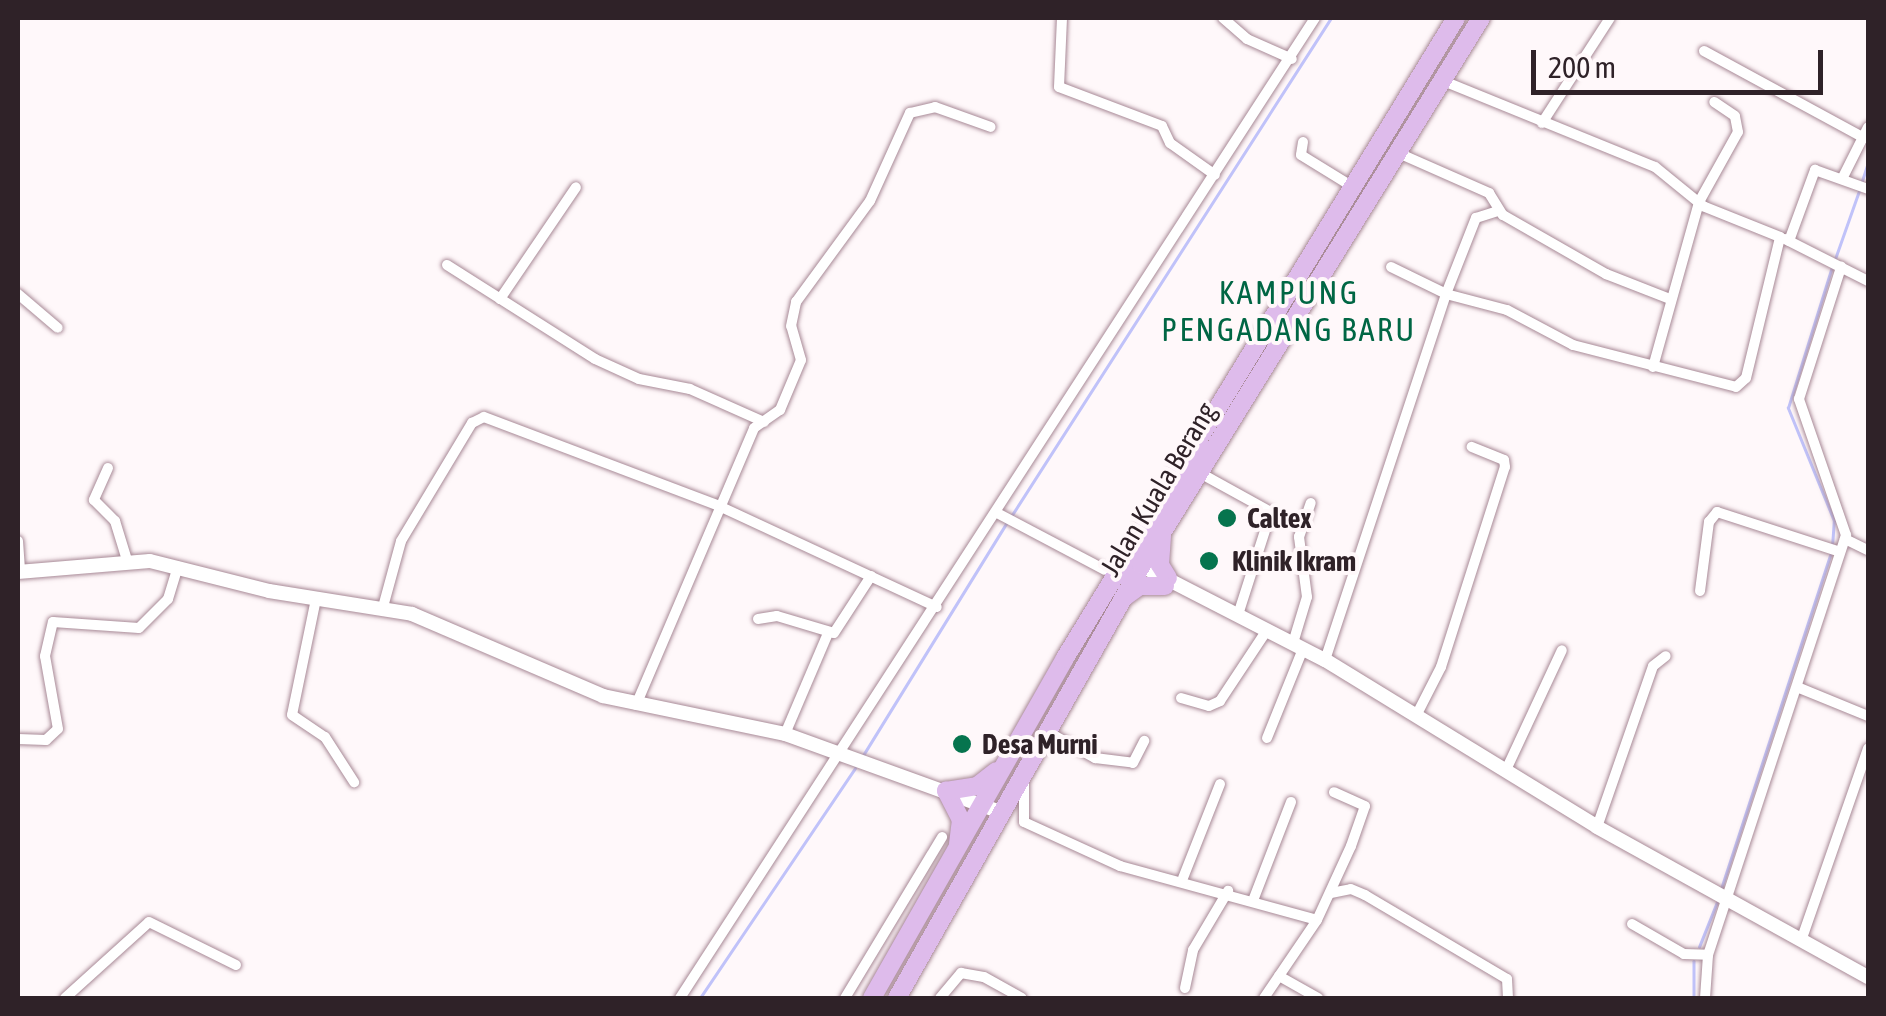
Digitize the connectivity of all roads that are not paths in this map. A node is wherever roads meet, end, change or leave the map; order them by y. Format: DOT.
graph roads {
  1 [pos="1062,18"];
  2 [pos="1223,18"];
  3 [pos="1315,18"];
  4 [pos="1456,18"];
  5 [pos="1481,18"];
  6 [pos="1610,18"];
  7 [pos="1704,51"];
  8 [pos="1292,59"];
  9 [pos="1441,80"];
  10 [pos="1714,102"];
  11 [pos="1542,123"];
  12 [pos="991,127"];
  13 [pos="1866,133"];
  14 [pos="1303,142"];
  15 [pos="1396,152"];
  16 [pos="1215,175"];
  17 [pos="1847,182"];
  18 [pos="1353,187"];
  19 [pos="576,188"];
  20 [pos="1868,190"];
  21 [pos="1698,202"];
  22 [pos="1498,211"];
  23 [pos="1785,239"];
  24 [pos="447,265"];
  25 [pos="1835,265"];
  26 [pos="1391,268"];
  27 [pos="1868,281"];
  28 [pos="18,294"];
  29 [pos="1446,294"];
  30 [pos="1670,298"];
  31 [pos="500,299"];
  32 [pos="58,328"];
  33 [pos="1652,368"];
  34 [pos="764,422"];
  35 [pos="1471,447"];
  36 [pos="108,468"];
  37 [pos="1200,473"];
  38 [pos="1311,503"];
  39 [pos="719,506"];
  40 [pos="1000,514"];
  41 [pos="1166,526"];
  42 [pos="1845,539"];
  43 [pos="18,541"];
  44 [pos="1868,550"];
  45 [pos="1838,551"];
  46 [pos="127,560"];
  47 [pos="178,566"];
  48 [pos="1126,567"];
  49 [pos="19,572"];
  50 [pos="871,576"];
  51 [pos="1166,582"];
  52 [pos="1700,591"];
  53 [pos="316,599"];
  54 [pos="1123,600"];
  55 [pos="383,607"];
  56 [pos="936,608"];
  57 [pos="1238,615"];
  58 [pos="758,618"];
  59 [pos="1266,630"];
  60 [pos="828,633"];
  61 [pos="1298,646"];
  62 [pos="1562,650"];
  63 [pos="1666,656"];
  64 [pos="1325,660"];
  65 [pos="1797,687"];
  66 [pos="1181,698"];
  67 [pos="636,705"];
  68 [pos="1417,714"];
  69 [pos="1868,716"];
  70 [pos="1048,732"];
  71 [pos="786,734"];
  72 [pos="1267,738"];
  73 [pos="1020,739"];
  74 [pos="18,740"];
  75 [pos="1144,742"];
  76 [pos="1868,748"];
  77 [pos="847,753"];
  78 [pos="1506,770"];
  79 [pos="1025,774"];
  80 [pos="354,782"];
  81 [pos="1220,784"];
  82 [pos="946,791"];
  83 [pos="1334,792"];
  84 [pos="1290,802"];
  85 [pos="983,805"];
  86 [pos="1003,814"];
  87 [pos="1597,827"];
  88 [pos="942,837"];
  89 [pos="948,875"];
  90 [pos="1183,878"];
  91 [pos="963,890"];
  92 [pos="1228,891"];
  93 [pos="1330,894"];
  94 [pos="1729,896"];
  95 [pos="1254,898"];
  96 [pos="909,899"];
  97 [pos="928,910"];
  98 [pos="1317,920"];
  99 [pos="1632,924"];
  100 [pos="1802,938"];
  101 [pos="875,948"];
  102 [pos="1708,955"];
  103 [pos="896,962"];
  104 [pos="236,965"];
  105 [pos="1279,976"];
  106 [pos="1868,977"];
  107 [pos="1185,988"];
  108 [pos="65,998"];
  109 [pos="680,998"];
  110 [pos="846,998"];
  111 [pos="872,998"];
  112 [pos="898,998"];
  113 [pos="940,998"];
  114 [pos="1022,998"];
  115 [pos="1264,998"];
  116 [pos="1318,998"];
  117 [pos="1508,998"];
  118 [pos="1705,998"];
  1 -- 16 [label="street"];
  2 -- 8 [label="street"];
  3 -- 8 [label="street"];
  4 -- 18 [label="highway, Jalan Kuala Berang"];
  5 -- 9 [label="highway, Jalan Kuala Berang"];
  6 -- 11 [label="street"];
  7 -- 13 [label="street"];
  8 -- 16 [label="street"];
  9 -- 11 [label="street"];
  9 -- 15 [label="highway, Jalan Kuala Berang"];
  10 -- 21 [label="street"];
  11 -- 21 [label="street"];
  12 -- 34 [label="street"];
  13 -- 17 [label="street"];
  14 -- 18 [label="street"];
  15 -- 22 [label="street"];
  15 -- 37 [label="highway, Jalan Kuala Berang"];
  16 -- 40 [label="street"];
  17 -- 20 [label="street"];
  17 -- 23 [label="street"];
  18 -- 48 [label="highway, Jalan Kuala Berang"];
  19 -- 31 [label="street"];
  21 -- 23 [label="street"];
  21 -- 30 [label="street"];
  22 -- 29 [label="street"];
  22 -- 30 [label="street"];
  23 -- 25 [label="street"];
  23 -- 33 [label="street"];
  24 -- 31 [label="street"];
  25 -- 27 [label="street"];
  25 -- 42 [label="street"];
  26 -- 29 [label="street"];
  28 -- 32 [label="street"];
  29 -- 33 [label="street"];
  29 -- 64 [label="street"];
  30 -- 33 [label="street"];
  31 -- 34 [label="street"];
  34 -- 39 [label="street"];
  35 -- 68 [label="street"];
  36 -- 46 [label="street"];
  37 -- 41 [label="highway, Jalan Kuala Berang"];
  37 -- 57 [label="street"];
  38 -- 61 [label="street"];
  39 -- 50 [label="street"];
  39 -- 55 [label="street"];
  39 -- 67 [label="street"];
  40 -- 48 [label="street"];
  40 -- 56 [label="street"];
  41 -- 48 [label="highway, Jalan Kuala Berang"];
  41 -- 51 [label="highway"];
  42 -- 44 [label="street"];
  42 -- 45 [label="street"];
  43 -- 49 [label="street"];
  45 -- 52 [label="street"];
  45 -- 65 [label="street"];
  46 -- 47 [label="main road"];
  46 -- 49 [label="main road"];
  47 -- 53 [label="main road"];
  47 -- 74 [label="street"];
  48 -- 51 [label="main road"];
  48 -- 54 [label="highway, Jalan Kuala Berang"];
  48 -- 73 [label="highway, Jalan Kuala Berang"];
  50 -- 56 [label="street"];
  50 -- 60 [label="street"];
  51 -- 54 [label="highway"];
  51 -- 57 [label="main road"];
  53 -- 55 [label="main road"];
  53 -- 80 [label="street"];
  54 -- 70 [label="highway, Jalan Kuala Berang"];
  55 -- 67 [label="main road"];
  56 -- 77 [label="street"];
  57 -- 59 [label="main road"];
  58 -- 60 [label="street"];
  59 -- 61 [label="main road"];
  59 -- 66 [label="street"];
  60 -- 71 [label="street"];
  61 -- 64 [label="main road"];
  61 -- 72 [label="street"];
  62 -- 78 [label="street"];
  63 -- 87 [label="street"];
  64 -- 68 [label="main road"];
  65 -- 69 [label="street"];
  65 -- 94 [label="street"];
  67 -- 71 [label="main road"];
  68 -- 78 [label="main road"];
  70 -- 75 [label="street"];
  70 -- 79 [label="highway, Jalan Kuala Berang"];
  71 -- 77 [label="main road"];
  73 -- 82 [label="highway"];
  73 -- 85 [label="highway, Jalan Kuala Berang"];
  76 -- 100 [label="street"];
  77 -- 82 [label="main road"];
  77 -- 109 [label="street"];
  78 -- 87 [label="main road"];
  79 -- 86 [label="highway, Jalan Kuala Berang"];
  79 -- 90 [label="street"];
  81 -- 90 [label="street"];
  82 -- 85 [label="main road"];
  82 -- 89 [label="highway"];
  83 -- 93 [label="street"];
  84 -- 95 [label="street"];
  85 -- 86 [label="main road"];
  85 -- 89 [label="highway, Jalan Kuala Berang"];
  86 -- 91 [label="highway, Jalan Kuala Berang"];
  87 -- 94 [label="main road"];
  88 -- 96 [label="street"];
  89 -- 97 [label="highway, Jalan Kuala Berang"];
  90 -- 92 [label="street"];
  91 -- 97 [label="highway"];
  91 -- 112 [label="highway, Jalan Kuala Berang"];
  92 -- 95 [label="street"];
  92 -- 107 [label="street"];
  93 -- 98 [label="street"];
  93 -- 117 [label="street"];
  94 -- 100 [label="main road"];
  94 -- 102 [label="street"];
  95 -- 98 [label="street"];
  96 -- 97 [label="street"];
  96 -- 101 [label="street"];
  97 -- 103 [label="highway, Jalan Kuala Berang"];
  98 -- 105 [label="street"];
  99 -- 102 [label="street"];
  100 -- 106 [label="main road"];
  101 -- 103 [label="street"];
  101 -- 110 [label="street"];
  102 -- 118 [label="street"];
  103 -- 111 [label="highway, Jalan Kuala Berang"];
  104 -- 108 [label="street"];
  105 -- 115 [label="street"];
  105 -- 116 [label="street"];
  113 -- 114 [label="street"];
}
